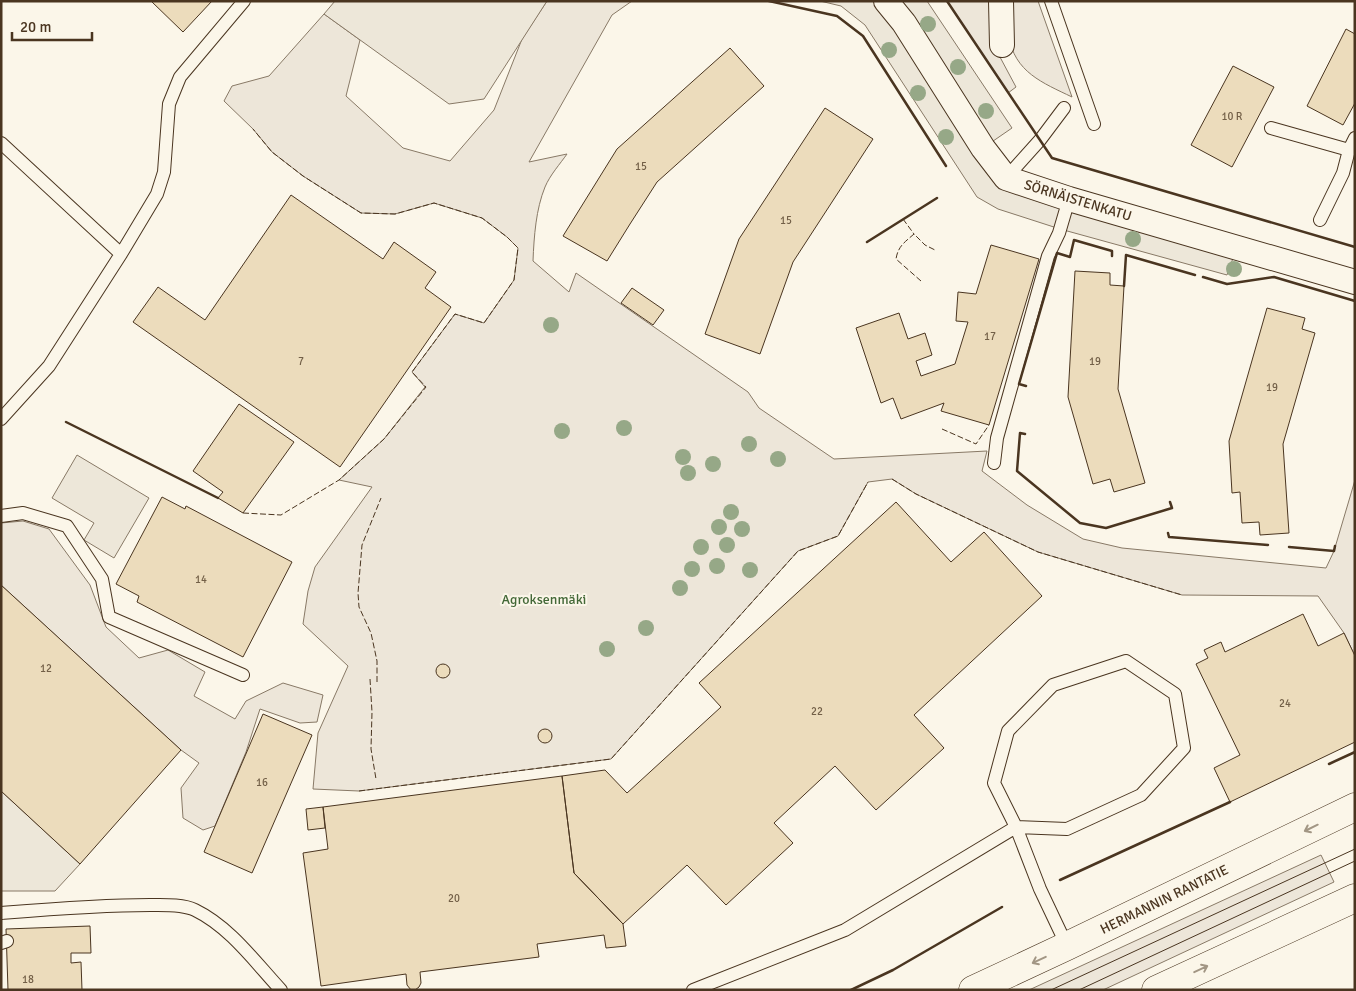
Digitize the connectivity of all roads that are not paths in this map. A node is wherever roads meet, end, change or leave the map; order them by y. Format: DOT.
graph roads {
  1 [pos="244,1"];
  2 [pos="886,1"];
  3 [pos="1001,1"];
  4 [pos="1051,1"];
  5 [pos="1002,45"];
  6 [pos="1064,108"];
  7 [pos="1094,124"];
  8 [pos="1271,128"];
  9 [pos="1,143"];
  10 [pos="1352,144"];
  11 [pos="1006,178"];
  12 [pos="1069,199"];
  13 [pos="1320,220"];
  14 [pos="121,254"];
  15 [pos="1355,282"];
  16 [pos="1,418"];
  17 [pos="994,462"];
  18 [pos="1,516"];
  19 [pos="243,675"];
  20 [pos="1355,807"];
  21 [pos="1016,827"];
  22 [pos="1355,898"];
  23 [pos="1,913"];
  24 [pos="1067,946"];
  25 [pos="281,990"];
  26 [pos="693,990"];
  27 [pos="973,990"];
  28 [pos="1156,990"];
  1 -- 14 [label="lane"];
  2 -- 11 [label="street, SÖRNÄISTENKATU"];
  3 -- 5 [label="street"];
  4 -- 7 [label="lane"];
  6 -- 11 [label="lane"];
  8 -- 10 [label="lane"];
  9 -- 14 [label="lane"];
  10 -- 13 [label="lane"];
  11 -- 12 [label="street, SÖRNÄISTENKATU"];
  12 -- 15 [label="street, SÖRNÄISTENKATU"];
  12 -- 17 [label="lane"];
  14 -- 16 [label="lane"];
  18 -- 19 [label="lane"];
  20 -- 24 [label="main road, HERMANNIN RANTATIE, one-way"];
  21 -- 21 [label="lane"];
  21 -- 24 [label="lane"];
  21 -- 26 [label="lane"];
  28 -- 22 [label="main road, one-way"];
  23 -- 25 [label="lane"];
  24 -- 27 [label="main road, HERMANNIN RANTATIE, one-way"];
}
